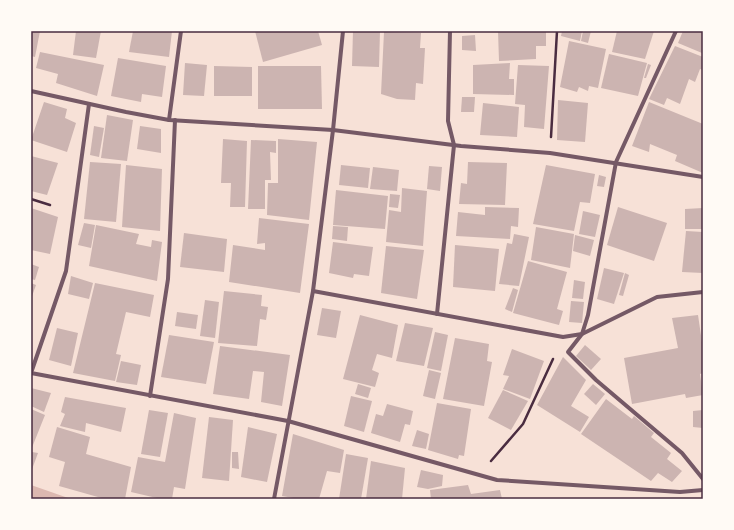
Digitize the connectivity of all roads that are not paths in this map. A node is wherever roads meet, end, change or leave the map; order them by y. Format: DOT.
graph roads {
  1 [pos="181,31"];
  2 [pos="343,31"];
  3 [pos="450,31"];
  4 [pos="676,31"];
  5 [pos="31,91"];
  6 [pos="88,104"];
  7 [pos="169,120"];
  8 [pos="175,120"];
  9 [pos="333,130"];
  10 [pos="454,145"];
  11 [pos="616,162"];
  12 [pos="703,177"];
  13 [pos="313,291"];
  14 [pos="703,292"];
  15 [pos="437,314"];
  16 [pos="582,334"];
  17 [pos="31,373"];
  18 [pos="150,396"];
  19 [pos="288,421"];
  20 [pos="703,479"];
  21 [pos="703,490"];
  22 [pos="274,499"];
  1 -- 7 [label="street"];
  2 -- 9 [label="street"];
  3 -- 10 [label="street"];
  4 -- 11 [label="street"];
  5 -- 6 [label="street"];
  6 -- 7 [label="street"];
  6 -- 17 [label="street"];
  7 -- 8 [label="street"];
  8 -- 9 [label="street"];
  8 -- 18 [label="street"];
  9 -- 10 [label="street"];
  9 -- 13 [label="street"];
  10 -- 11 [label="street"];
  10 -- 15 [label="street"];
  11 -- 12 [label="street"];
  11 -- 16 [label="street"];
  13 -- 15 [label="street"];
  13 -- 19 [label="street"];
  14 -- 16 [label="street"];
  15 -- 16 [label="street"];
  16 -- 20 [label="street"];
  17 -- 18 [label="street"];
  18 -- 19 [label="street"];
  19 -- 21 [label="street"];
  19 -- 22 [label="street"];
}
